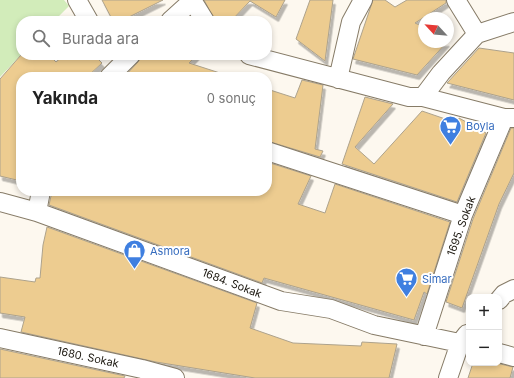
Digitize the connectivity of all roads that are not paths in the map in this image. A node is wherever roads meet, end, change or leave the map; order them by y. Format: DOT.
graph roads {
  1 [pos="77,0"];
  2 [pos="192,0"];
  3 [pos="363,0"];
  4 [pos="456,0"];
  5 [pos="86,16"];
  6 [pos="175,16"];
  7 [pos="202,16"];
  8 [pos="514,22"];
  9 [pos="477,34"];
  10 [pos="125,60"];
  11 [pos="268,60"];
  12 [pos="115,69"];
  13 [pos="338,79"];
  14 [pos="423,97"];
  15 [pos="509,118"];
  16 [pos="272,153"];
  17 [pos="40,196"];
  18 [pos="0,202"];
  19 [pos="37,212"];
  20 [pos="463,215"];
  21 [pos="514,289"];
  22 [pos="502,296"];
  23 [pos="424,336"];
  24 [pos="0,338"];
  25 [pos="466,340"];
  26 [pos="502,354"];
  27 [pos="514,357"];
  28 [pos="175,378"];
  29 [pos="448,378"];
  1 -- 5 [label="street"];
  2 -- 6 [label="street"];
  2 -- 7 [label="street"];
  3 -- 13 [label="street"];
  4 -- 9 [label="street"];
  8 -- 9 [label="street"];
  9 -- 14 [label="street"];
  10 -- 12 [label="street"];
  11 -- 13 [label="street"];
  13 -- 14 [label="street"];
  14 -- 15 [label="street"];
  15 -- 20 [label="street, 1695. Sokak"];
  16 -- 20 [label="street"];
  17 -- 19 [label="street"];
  18 -- 19 [label="street, 1684. Sokak"];
  19 -- 23 [label="street, 1684. Sokak"];
  20 -- 23 [label="street, 1695. Sokak"];
  21 -- 22 [label="street"];
  23 -- 25 [label="street, 1684. Sokak"];
  24 -- 28 [label="street, 1680. Sokak"];
  25 -- 29 [label="street"];
  26 -- 27 [label="street"];
}
